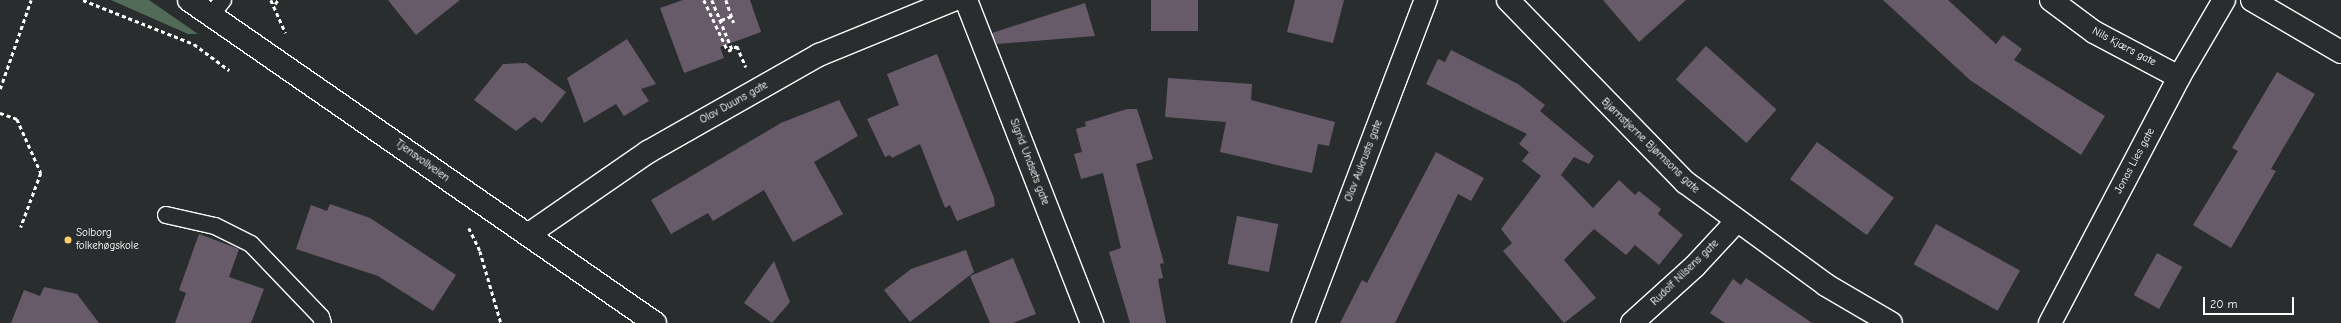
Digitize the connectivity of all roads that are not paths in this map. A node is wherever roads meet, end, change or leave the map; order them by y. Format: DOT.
graph roads {
  1 [pos="189,0"];
  2 [pos="953,0"];
  3 [pos="966,0"];
  4 [pos="1426,0"];
  5 [pos="1508,0"];
  6 [pos="2051,0"];
  7 [pos="2224,0"];
  8 [pos="2252,0"];
  9 [pos="217,7"];
  10 [pos="2341,52"];
  11 [pos="2179,77"];
  12 [pos="166,214"];
  13 [pos="1736,222"];
  14 [pos="529,234"];
  15 [pos="323,323"];
  16 [pos="655,323"];
  17 [pos="1092,323"];
  18 [pos="1303,323"];
  19 [pos="1632,323"];
  20 [pos="1891,323"];
  21 [pos="2050,323"];
  1 -- 9 [label="street, Tjensvollveien"];
  2 -- 14 [label="street, Olav Duuns gate"];
  3 -- 17 [label="street, Sigrid Undsets gate"];
  4 -- 18 [label="street, Olav Aukrusts gate"];
  5 -- 13 [label="street, Bjørnstjerne Bjørnsons gate"];
  6 -- 11 [label="street, Nils Kjærs gate"];
  7 -- 11 [label="street, Jonas Lies gate"];
  8 -- 10 [label="street"];
  9 -- 14 [label="street, Tjensvollveien"];
  11 -- 21 [label="street, Jonas Lies gate"];
  12 -- 15 [label="lane"];
  13 -- 19 [label="street, Rudolf Nilsens gate"];
  13 -- 20 [label="street, Bjørnstjerne Bjørnsons gate"];
  14 -- 16 [label="street, Tjensvollveien"];
}
